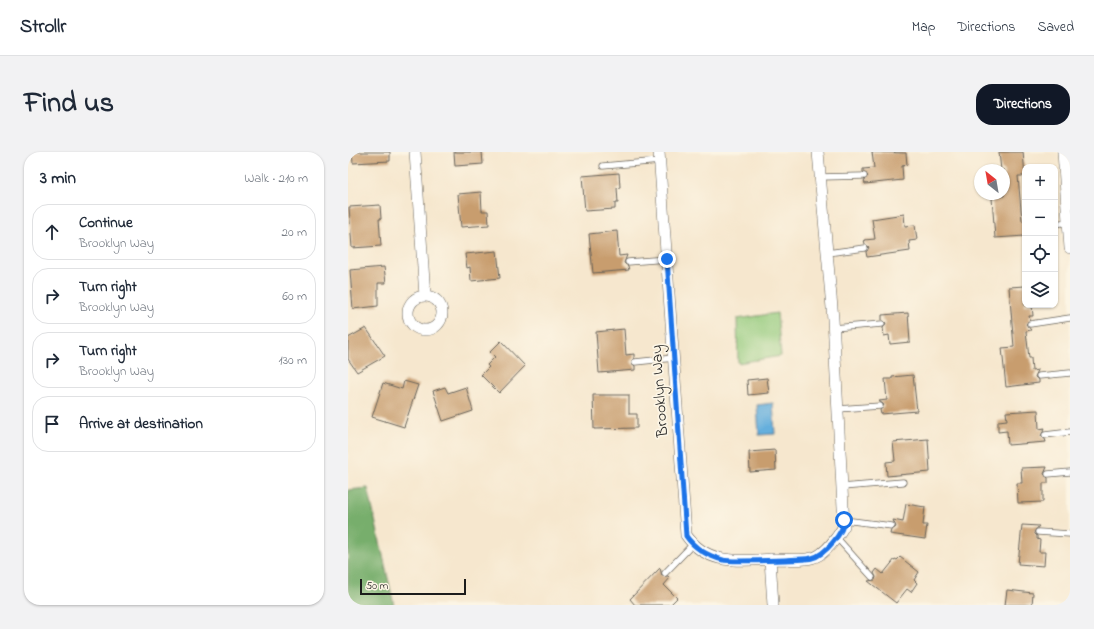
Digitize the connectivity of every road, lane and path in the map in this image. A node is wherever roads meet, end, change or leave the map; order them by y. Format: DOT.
graph roads {
  1 [pos="415,152"];
  2 [pos="818,152"];
  3 [pos="1065,153"];
  4 [pos="660,156"];
  5 [pos="603,166"];
  6 [pos="864,176"];
  7 [pos="820,178"];
  8 [pos="1068,207"];
  9 [pos="1068,222"];
  10 [pos="1058,224"];
  11 [pos="865,248"];
  12 [pos="1070,248"];
  13 [pos="827,253"];
  14 [pos="667,259"];
  15 [pos="628,262"];
  16 [pos="425,296"];
  17 [pos="1070,318"];
  18 [pos="882,324"];
  19 [pos="1030,324"];
  20 [pos="833,328"];
  21 [pos="674,358"];
  22 [pos="634,362"];
  23 [pos="1070,373"];
  24 [pos="1039,376"];
  25 [pos="880,406"];
  26 [pos="838,409"];
  27 [pos="1070,432"];
  28 [pos="1045,435"];
  29 [pos="1070,472"];
  30 [pos="1048,474"];
  31 [pos="904,482"];
  32 [pos="842,487"];
  33 [pos="844,520"];
  34 [pos="892,526"];
  35 [pos="1038,532"];
  36 [pos="1070,534"];
  37 [pos="836,538"];
  38 [pos="692,545"];
  39 [pos="770,559"];
  40 [pos="664,573"];
  41 [pos="872,577"];
  42 [pos="773,605"];
  1 -- 16 [label="street"];
  2 -- 7 [label="street"];
  3 -- 8 [label="street"];
  4 -- 5 [label="lane"];
  4 -- 14 [label="street, Brooklyn Way"];
  6 -- 7 [label="lane"];
  7 -- 13 [label="street"];
  8 -- 9 [label="street"];
  9 -- 10 [label="lane"];
  9 -- 12 [label="street"];
  11 -- 13 [label="lane"];
  13 -- 20 [label="street"];
  14 -- 15 [label="lane"];
  14 -- 21 [label="street, Brooklyn Way"];
  17 -- 19 [label="lane"];
  18 -- 20 [label="lane"];
  20 -- 26 [label="street"];
  21 -- 22 [label="lane"];
  21 -- 38 [label="street, Brooklyn Way"];
  23 -- 24 [label="lane"];
  25 -- 26 [label="lane"];
  26 -- 32 [label="street"];
  27 -- 28 [label="lane"];
  29 -- 30 [label="lane"];
  31 -- 32 [label="lane"];
  32 -- 33 [label="street"];
  33 -- 34 [label="lane"];
  33 -- 37 [label="street"];
  35 -- 36 [label="lane"];
  37 -- 39 [label="street"];
  37 -- 41 [label="lane"];
  38 -- 39 [label="street"];
  38 -- 40 [label="lane"];
  39 -- 42 [label="street"];
}
